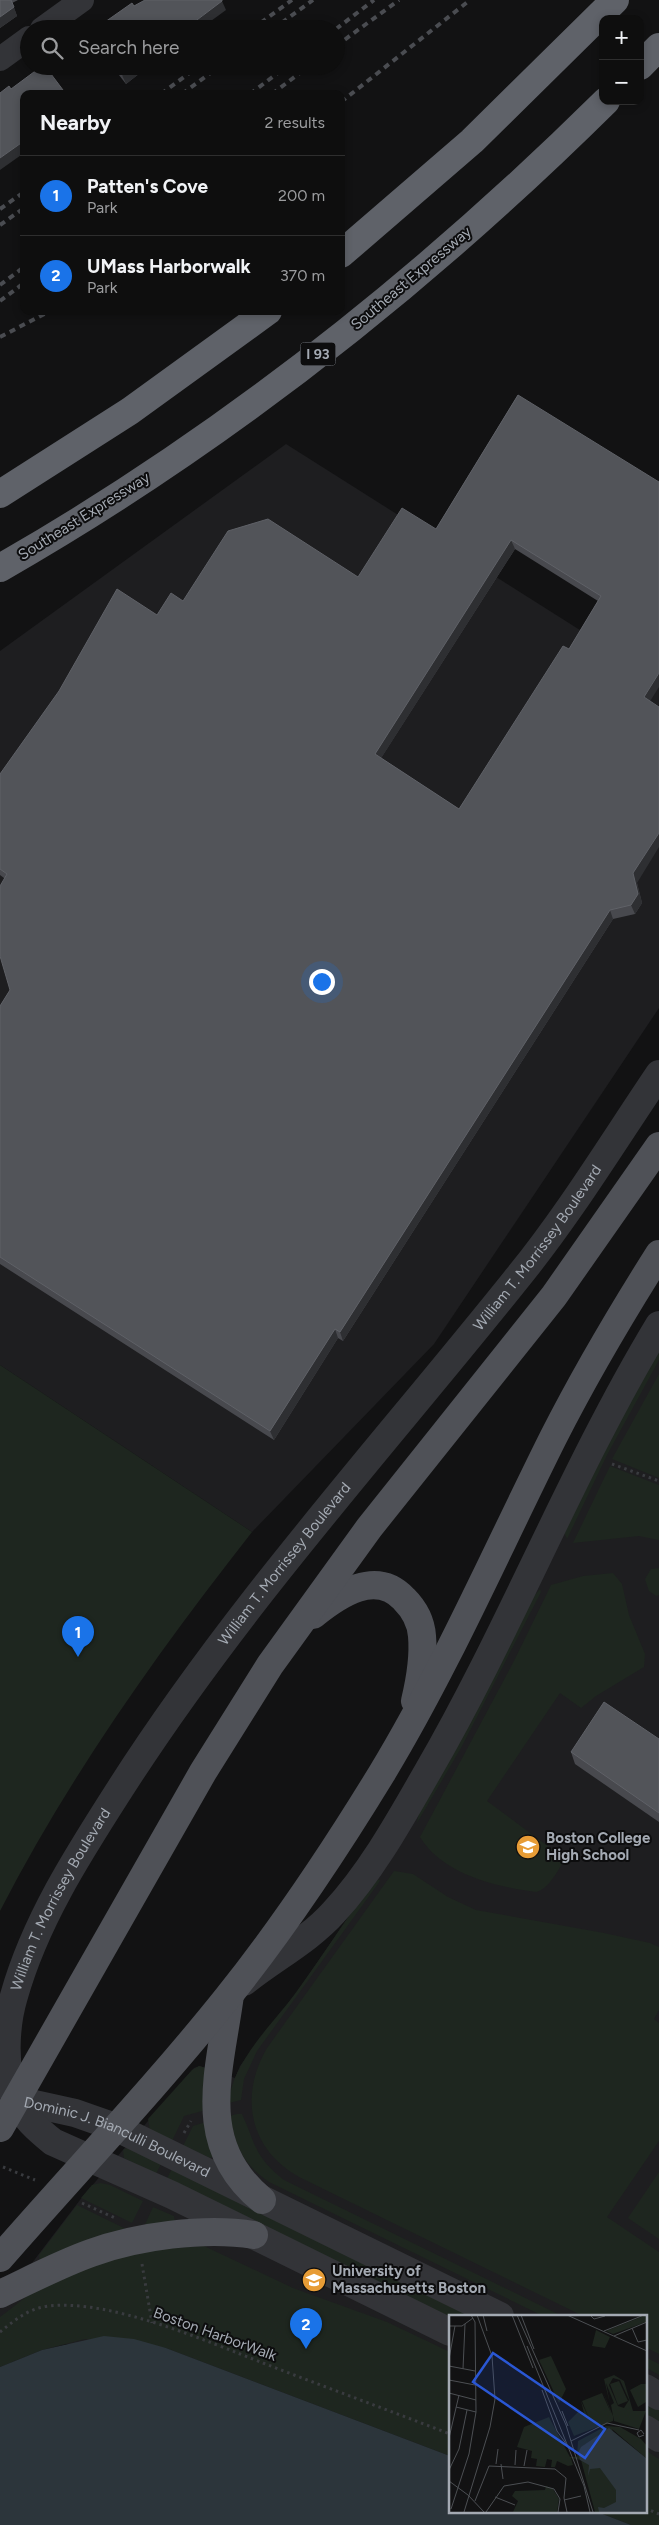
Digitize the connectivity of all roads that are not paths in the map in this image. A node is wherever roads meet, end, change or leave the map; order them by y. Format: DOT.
graph roads {
  1 [pos="82,0"];
  2 [pos="615,0"];
  3 [pos="54,20"];
  4 [pos="20,45"];
  5 [pos="659,47"];
  6 [pos="0,59"];
  7 [pos="644,62"];
  8 [pos="602,105"];
  9 [pos="345,251"];
  10 [pos="262,315"];
  11 [pos="0,494"];
  12 [pos="0,568"];
  13 [pos="659,1074"];
  14 [pos="659,1146"];
  15 [pos="659,1254"];
  16 [pos="659,1325"];
  17 [pos="292,1632"];
  18 [pos="405,1734"];
  19 [pos="230,1995"];
  20 [pos="16,2100"];
  21 [pos="115,2127"];
  22 [pos="0,2128"];
  23 [pos="88,2158"];
  24 [pos="262,2200"];
  25 [pos="254,2235"];
  26 [pos="0,2258"];
  27 [pos="0,2294"];
  28 [pos="498,2315"];
  29 [pos="449,2332"];
  30 [pos="646,2389"];
  31 [pos="659,2396"];
  32 [pos="646,2431"];
  33 [pos="659,2438"];
  1 -- 3 [label="street"];
  2 -- 9 [label="highway"];
  4 -- 6 [label="street"];
  5 -- 7 [label="highway"];
  8 -- 12 [label="highway, Southeast Expressway / I 93"];
  10 -- 11 [label="highway"];
  13 -- 20 [label="street, William T. Morrissey Boulevard"];
  14 -- 17 [label="main road"];
  15 -- 18 [label="main road"];
  16 -- 19 [label="street"];
  17 -- 18 [label="main road"];
  17 -- 20 [label="main road"];
  18 -- 19 [label="main road"];
  19 -- 21 [label="main road"];
  19 -- 24 [label="main road"];
  20 -- 21 [label="street, Dominic J. Bianculli Boulevard"];
  20 -- 22 [label="main road"];
  20 -- 23 [label="street, Dominic J. Bianculli Boulevard"];
  21 -- 23 [label="main road"];
  21 -- 24 [label="street, Dominic J. Bianculli Boulevard"];
  23 -- 25 [label="street, Dominic J. Bianculli Boulevard"];
  23 -- 26 [label="main road"];
  24 -- 28 [label="street, Dominic J. Bianculli Boulevard"];
  25 -- 27 [label="main road"];
  25 -- 29 [label="street, Dominic J. Bianculli Boulevard"];
  30 -- 31 [label="street"];
  32 -- 33 [label="street"];
}
